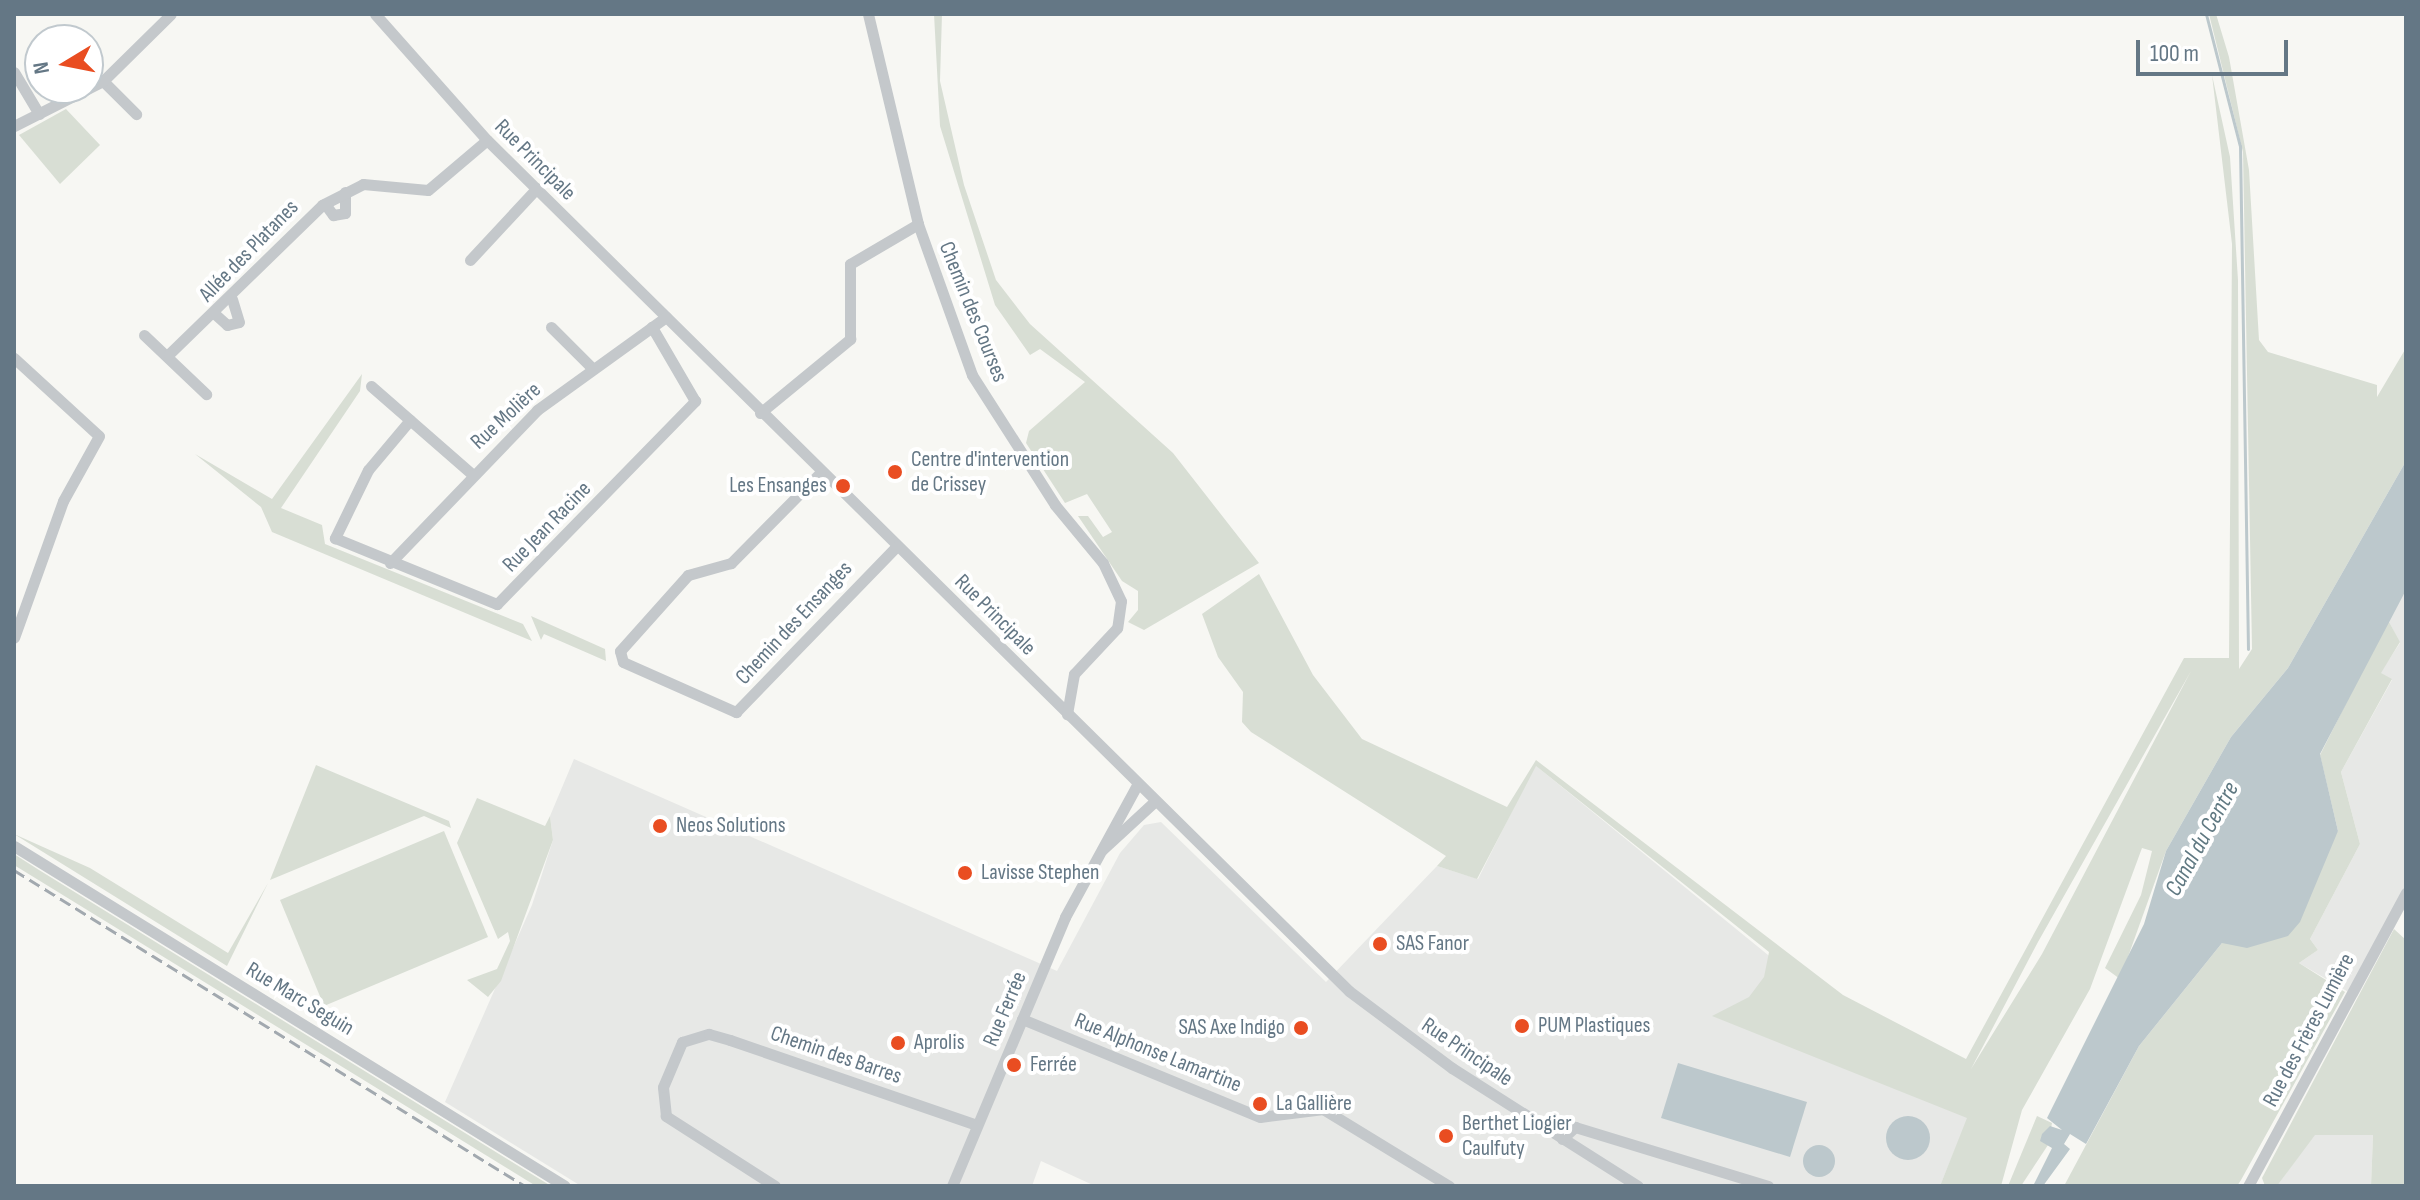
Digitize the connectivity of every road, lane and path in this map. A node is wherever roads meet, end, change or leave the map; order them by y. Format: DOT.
graph roads {
  1 [pos="171,14"];
  2 [pos="375,14"];
  3 [pos="868,14"];
  4 [pos="14,72"];
  5 [pos="104,80"];
  6 [pos="104,82"];
  7 [pos="58,104"];
  8 [pos="39,114"];
  9 [pos="136,114"];
  10 [pos="14,126"];
  11 [pos="487,140"];
  12 [pos="537,188"];
  13 [pos="345,192"];
  14 [pos="325,204"];
  15 [pos="918,224"];
  16 [pos="470,260"];
  17 [pos="232,299"];
  18 [pos="216,315"];
  19 [pos="666,317"];
  20 [pos="551,327"];
  21 [pos="652,327"];
  22 [pos="144,335"];
  23 [pos="169,354"];
  24 [pos="16,368"];
  25 [pos="593,369"];
  26 [pos="371,386"];
  27 [pos="206,394"];
  28 [pos="760,413"];
  29 [pos="410,420"];
  30 [pos="820,473"];
  31 [pos="472,474"];
  32 [pos="897,546"];
  33 [pos="390,563"];
  34 [pos="14,638"];
  35 [pos="1067,714"];
  36 [pos="1137,785"];
  37 [pos="1154,802"];
  38 [pos="14,846"];
  39 [pos="1101,850"];
  40 [pos="2406,893"];
  41 [pos="1022,1019"];
  42 [pos="977,1125"];
  43 [pos="1562,1139"];
  44 [pos="565,1186"];
  45 [pos="775,1186"];
  46 [pos="952,1186"];
  47 [pos="1449,1186"];
  48 [pos="1638,1186"];
  49 [pos="1768,1186"];
  50 [pos="2248,1186"];
  1 -- 5 [label="street"];
  2 -- 11 [label="street, Rue Principale"];
  3 -- 15 [label="street, Chemin des Courses"];
  4 -- 8 [label="street"];
  6 -- 9 [label="street"];
  7 -- 8 [label="street"];
  8 -- 10 [label="street"];
  11 -- 12 [label="street, Rue Principale"];
  11 -- 13 [label="street, Allée des Platanes"];
  12 -- 16 [label="street"];
  12 -- 19 [label="street, Rue Principale"];
  13 -- 14 [label="street, Allée des Platanes"];
  13 -- 14 [label="street"];
  14 -- 17 [label="street, Allée des Platanes"];
  15 -- 28 [label="street"];
  15 -- 35 [label="street, Chemin des Courses"];
  17 -- 18 [label="street, Allée des Platanes"];
  17 -- 18 [label="street"];
  18 -- 23 [label="street, Allée des Platanes"];
  19 -- 21 [label="street, Rue Molière"];
  19 -- 28 [label="street, Rue Principale"];
  20 -- 25 [label="street"];
  21 -- 25 [label="street, Rue Molière"];
  21 -- 33 [label="street, Rue Jean Racine"];
  22 -- 23 [label="street"];
  23 -- 27 [label="street"];
  24 -- 34 [label="street"];
  25 -- 31 [label="street, Rue Molière"];
  26 -- 29 [label="street"];
  28 -- 30 [label="street, Rue Principale"];
  29 -- 31 [label="street"];
  29 -- 33 [label="street, Rue Jean Racine"];
  30 -- 32 [label="street, Rue Principale"];
  30 -- 32 [label="street, Chemin des Ensanges"];
  31 -- 33 [label="street, Rue Molière"];
  32 -- 35 [label="street, Rue Principale"];
  35 -- 36 [label="street, Rue Principale"];
  36 -- 37 [label="street, Rue Principale"];
  36 -- 39 [label="street, Rue Ferrée"];
  37 -- 39 [label="street, Rue Ferrée"];
  37 -- 43 [label="street, Rue Principale"];
  38 -- 44 [label="street, Rue Marc Seguin"];
  39 -- 41 [label="street, Rue Ferrée"];
  40 -- 50 [label="street, Rue des Frères Lumière"];
  41 -- 42 [label="street, Rue Ferrée"];
  41 -- 47 [label="street, Rue Alphonse Lamartine"];
  42 -- 45 [label="street, Chemin des Barres"];
  42 -- 46 [label="street, Rue Ferrée"];
  43 -- 48 [label="street, Rue Principale"];
  43 -- 49 [label="street"];
}
